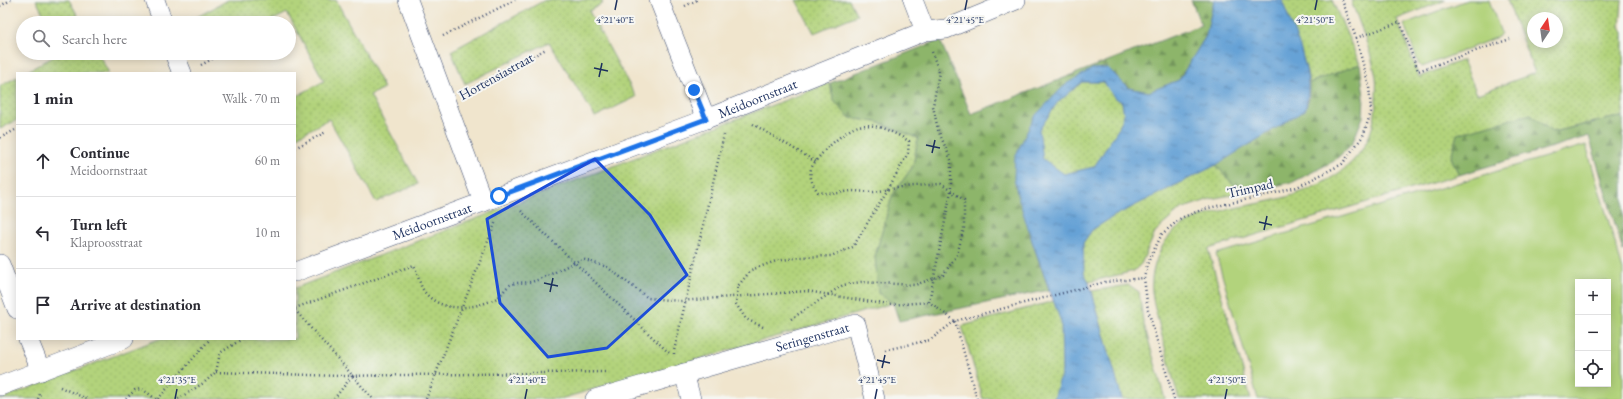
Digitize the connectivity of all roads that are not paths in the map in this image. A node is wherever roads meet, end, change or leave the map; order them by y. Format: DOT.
graph roads {
  1 [pos="155,0"];
  2 [pos="408,0"];
  3 [pos="659,0"];
  4 [pos="913,0"];
  5 [pos="1016,0"];
  6 [pos="161,16"];
  7 [pos="925,31"];
  8 [pos="181,60"];
  9 [pos="190,70"];
  10 [pos="713,117"];
  11 [pos="483,202"];
  12 [pos="0,264"];
  13 [pos="296,272"];
  14 [pos="16,306"];
  15 [pos="28,340"];
  16 [pos="121,340"];
  17 [pos="40,371"];
  18 [pos="684,373"];
  19 [pos="0,386"];
  20 [pos="595,399"];
  21 [pos="691,399"];
  22 [pos="875,399"];
  1 -- 6 [label="street"];
  2 -- 11 [label="street, Hortensiastraat"];
  3 -- 10 [label="street"];
  4 -- 7 [label="street"];
  5 -- 7 [label="street, Meidoornstraat"];
  7 -- 10 [label="street, Meidoornstraat"];
  8 -- 9 [label="street"];
  10 -- 11 [label="street, Meidoornstraat"];
  11 -- 13 [label="street, Meidoornstraat"];
  12 -- 14 [label="street"];
  15 -- 17 [label="street"];
  16 -- 17 [label="street"];
  17 -- 19 [label="street"];
  18 -- 20 [label="street, Seringenstraat"];
  18 -- 21 [label="street"];
  18 -- 22 [label="street, Seringenstraat"];
}
